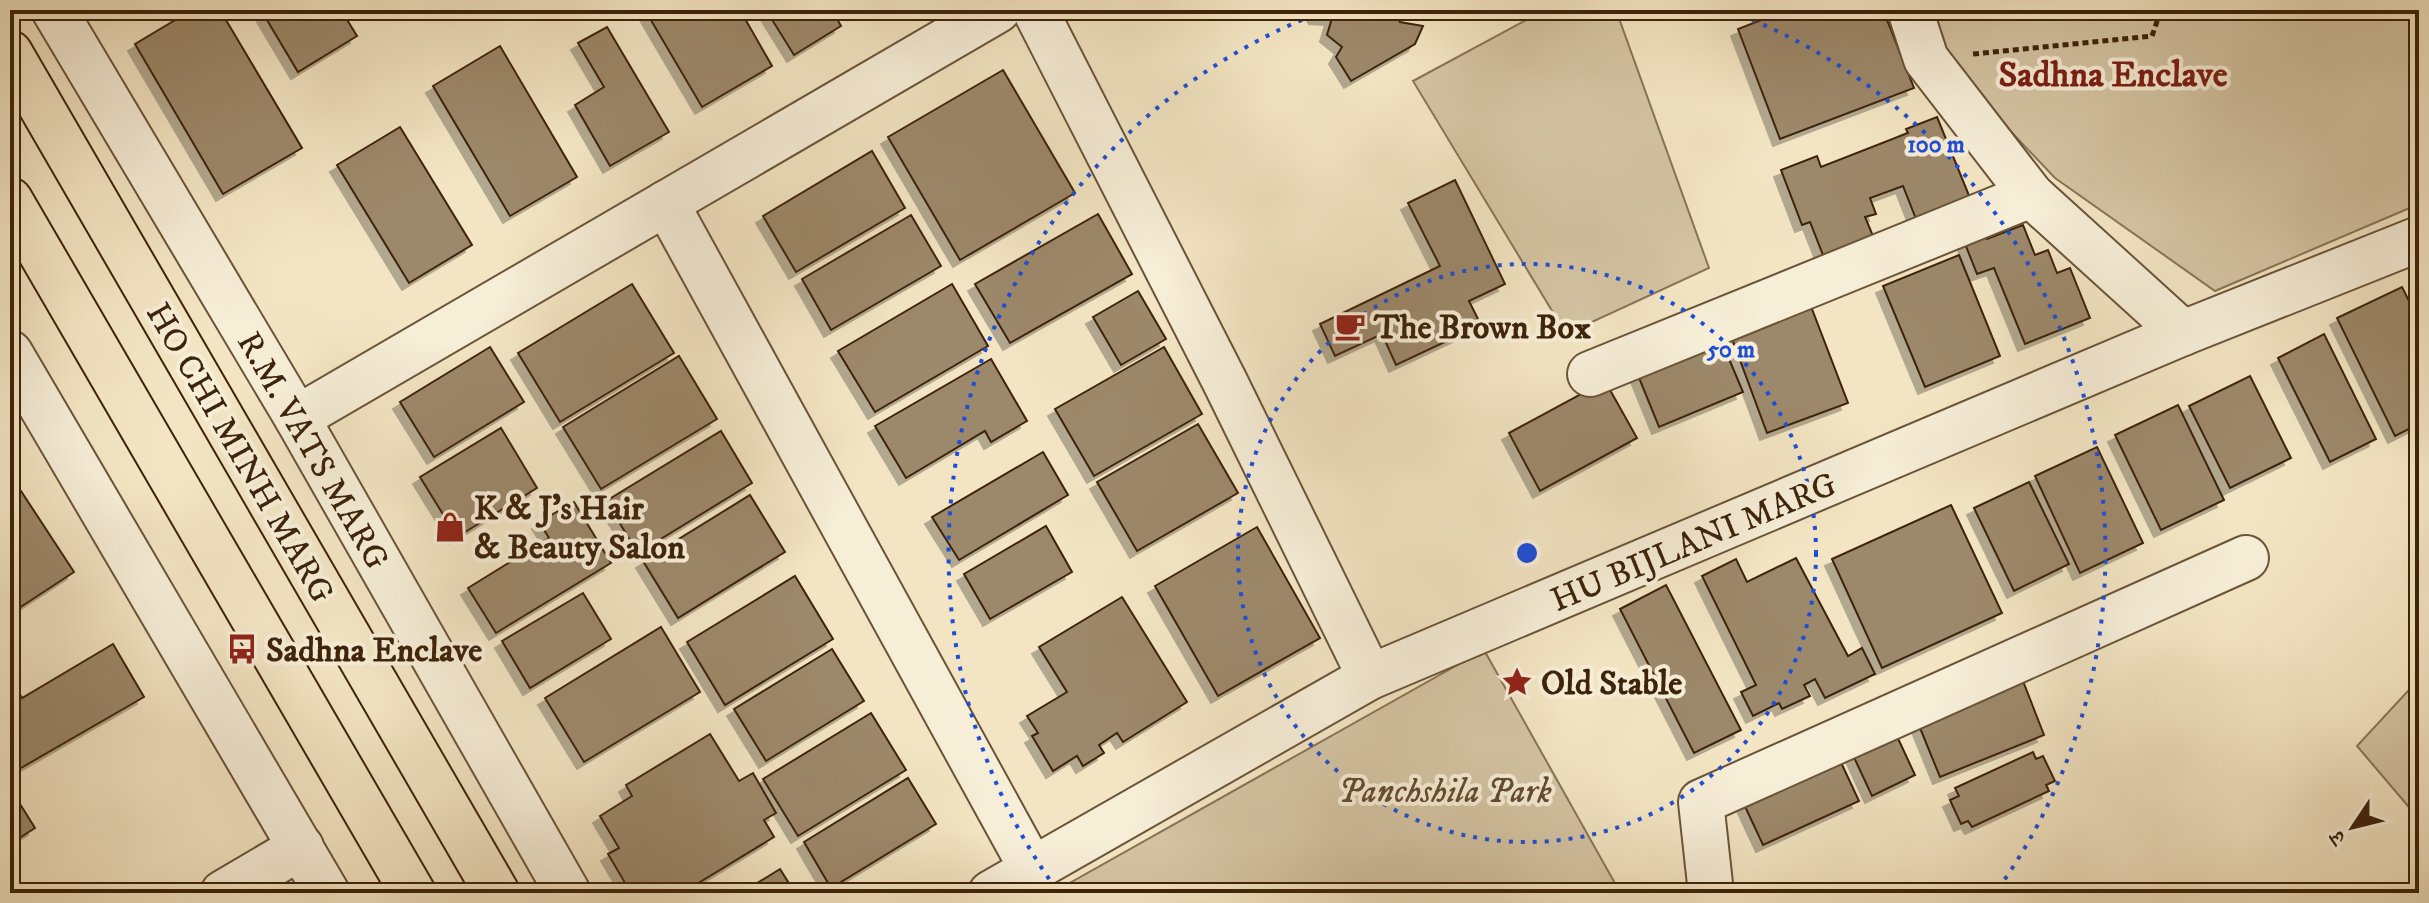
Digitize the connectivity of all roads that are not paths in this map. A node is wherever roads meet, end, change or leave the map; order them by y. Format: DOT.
graph roads {
  1 [pos="54,10"];
  2 [pos="998,10"];
  3 [pos="1035,10"];
  4 [pos="1910,10"];
  5 [pos="10,53"];
  6 [pos="2031,195"];
  7 [pos="10,200"];
  8 [pos="666,203"];
  9 [pos="2419,239"];
  10 [pos="2183,333"];
  11 [pos="10,353"];
  12 [pos="1590,374"];
  13 [pos="297,418"];
  14 [pos="2246,558"];
  15 [pos="1370,677"];
  16 [pos="301,847"];
  17 [pos="1032,869"];
  18 [pos="223,893"];
  19 [pos="327,893"];
  20 [pos="413,893"];
  21 [pos="497,893"];
  22 [pos="568,893"];
  23 [pos="991,893"];
  24 [pos="1711,893"];
  1 -- 13 [label="street, R.M. VATS MARG"];
  2 -- 8 [label="street"];
  3 -- 15 [label="street"];
  4 -- 6 [label="street"];
  5 -- 21 [label="main road, HO CHI MINH MARG"];
  6 -- 10 [label="street"];
  6 -- 12 [label="street"];
  7 -- 20 [label="main road"];
  8 -- 13 [label="street"];
  8 -- 17 [label="street"];
  9 -- 10 [label="street, HU BIJLANI MARG"];
  10 -- 15 [label="street, HU BIJLANI MARG"];
  11 -- 16 [label="street"];
  13 -- 22 [label="street, R.M. VATS MARG"];
  14 -- 24 [label="street"];
  15 -- 17 [label="street, HU BIJLANI MARG"];
  16 -- 18 [label="street"];
  16 -- 19 [label="street"];
  17 -- 23 [label="street, HU BIJLANI MARG"];
}
